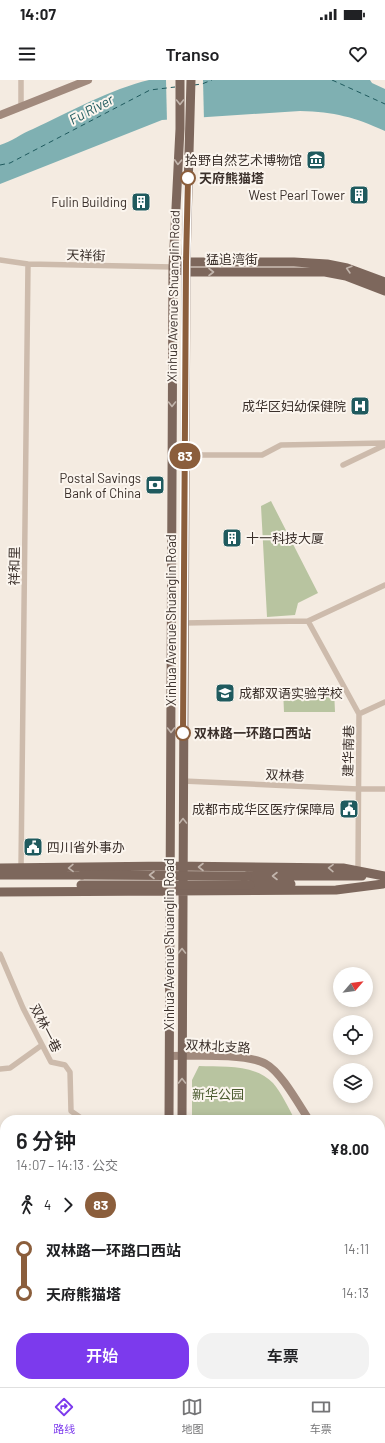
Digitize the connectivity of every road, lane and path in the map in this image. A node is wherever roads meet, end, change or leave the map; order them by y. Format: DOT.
graph roads {
  1 [pos="21,80"];
  2 [pos="88,80"];
  3 [pos="180,80"];
  4 [pos="191,80"];
  5 [pos="21,107"];
  6 [pos="0,115"];
  7 [pos="0,260"];
  8 [pos="186,262"];
  9 [pos="28,264"];
  10 [pos="173,267"];
  11 [pos="186,272"];
  12 [pos="385,282"];
  13 [pos="385,291"];
  14 [pos="385,444"];
  15 [pos="185,455"];
  16 [pos="343,464"];
  17 [pos="385,585"];
  18 [pos="308,621"];
  19 [pos="184,624"];
  20 [pos="385,702"];
  21 [pos="359,714"];
  22 [pos="183,781"];
  23 [pos="358,789"];
  24 [pos="385,789"];
  25 [pos="170,866"];
  26 [pos="183,867"];
  27 [pos="0,868"];
  28 [pos="21,868"];
  29 [pos="358,871"];
  30 [pos="0,875"];
  31 [pos="249,880"];
  32 [pos="384,880"];
  33 [pos="0,886"];
  34 [pos="170,891"];
  35 [pos="183,891"];
  36 [pos="0,892"];
  37 [pos="0,954"];
  38 [pos="42,1045"];
  39 [pos="169,1056"];
  40 [pos="182,1056"];
  41 [pos="0,1069"];
  42 [pos="76,1115"];
  43 [pos="169,1115"];
  44 [pos="182,1115"];
  45 [pos="306,1115"];
  1 -- 5 [label="street"];
  2 -- 5 [label="street"];
  3 -- 10 [label="main road, Xinhua Avenue Shuanglin Road, one-way"];
  4 -- 8 [label="main road, Xinhua Avenue Shuanglin Road"];
  5 -- 6 [label="street"];
  7 -- 9 [label="street, 天祥街"];
  8 -- 10 [label="main road, 猛追湾街"];
  8 -- 11 [label="main road, Xinhua Avenue Shuanglin Road"];
  12 -- 8 [label="main road, 猛追湾街, one-way"];
  9 -- 10 [label="street, 天祥街"];
  9 -- 28 [label="street, 祥和里"];
  10 -- 11 [label="main road, 猛追湾街"];
  10 -- 25 [label="main road, Xinhua Avenue Shuanglin Road, one-way"];
  11 -- 13 [label="main road, 猛追湾街, one-way"];
  11 -- 15 [label="main road, Xinhua Avenue Shuanglin Road"];
  14 -- 15 [label="street"];
  14 -- 16 [label="street"];
  15 -- 19 [label="main road, Xinhua Avenue Shuanglin Road"];
  17 -- 18 [label="street"];
  18 -- 19 [label="street"];
  18 -- 21 [label="street, 建华南巷"];
  19 -- 22 [label="main road, Xinhua Avenue Shuanglin Road"];
  20 -- 21 [label="street"];
  21 -- 23 [label="street, 建华南巷"];
  22 -- 23 [label="street, 双林巷"];
  26 -- 22 [label="main road, Xinhua Avenue Shuanglin Road, one-way"];
  23 -- 24 [label="street, 双林巷"];
  23 -- 29 [label="street, 建华南巷"];
  25 -- 26 [label="main road"];
  25 -- 28 [label="main road, one-way"];
  25 -- 34 [label="main road, Xinhua Avenue Shuanglin Road"];
  29 -- 26 [label="main road, one-way"];
  26 -- 35 [label="main road, Xinhua Avenue Shuanglin Road"];
  27 -- 28 [label="main road"];
  29 -- 32 [label="main road"];
  31 -- 30 [label="main road, one-way, bridge"];
  31 -- 32 [label="main road"];
  31 -- 33 [label="main road, bridge"];
  32 -- 35 [label="main road"];
  34 -- 35 [label="main road"];
  34 -- 36 [label="main road"];
  34 -- 39 [label="main road, Xinhua Avenue Shuanglin Road"];
  40 -- 35 [label="main road, Xinhua Avenue Shuanglin Road, one-way"];
  37 -- 38 [label="street, 双林一巷"];
  38 -- 41 [label="street"];
  38 -- 42 [label="street, 双林一巷"];
  39 -- 40 [label="street, 双林北支路"];
  39 -- 43 [label="main road, Xinhua Avenue Shuanglin Road"];
  44 -- 40 [label="main road, Xinhua Avenue Shuanglin Road, one-way"];
  40 -- 45 [label="street, 双林北支路"];
}
